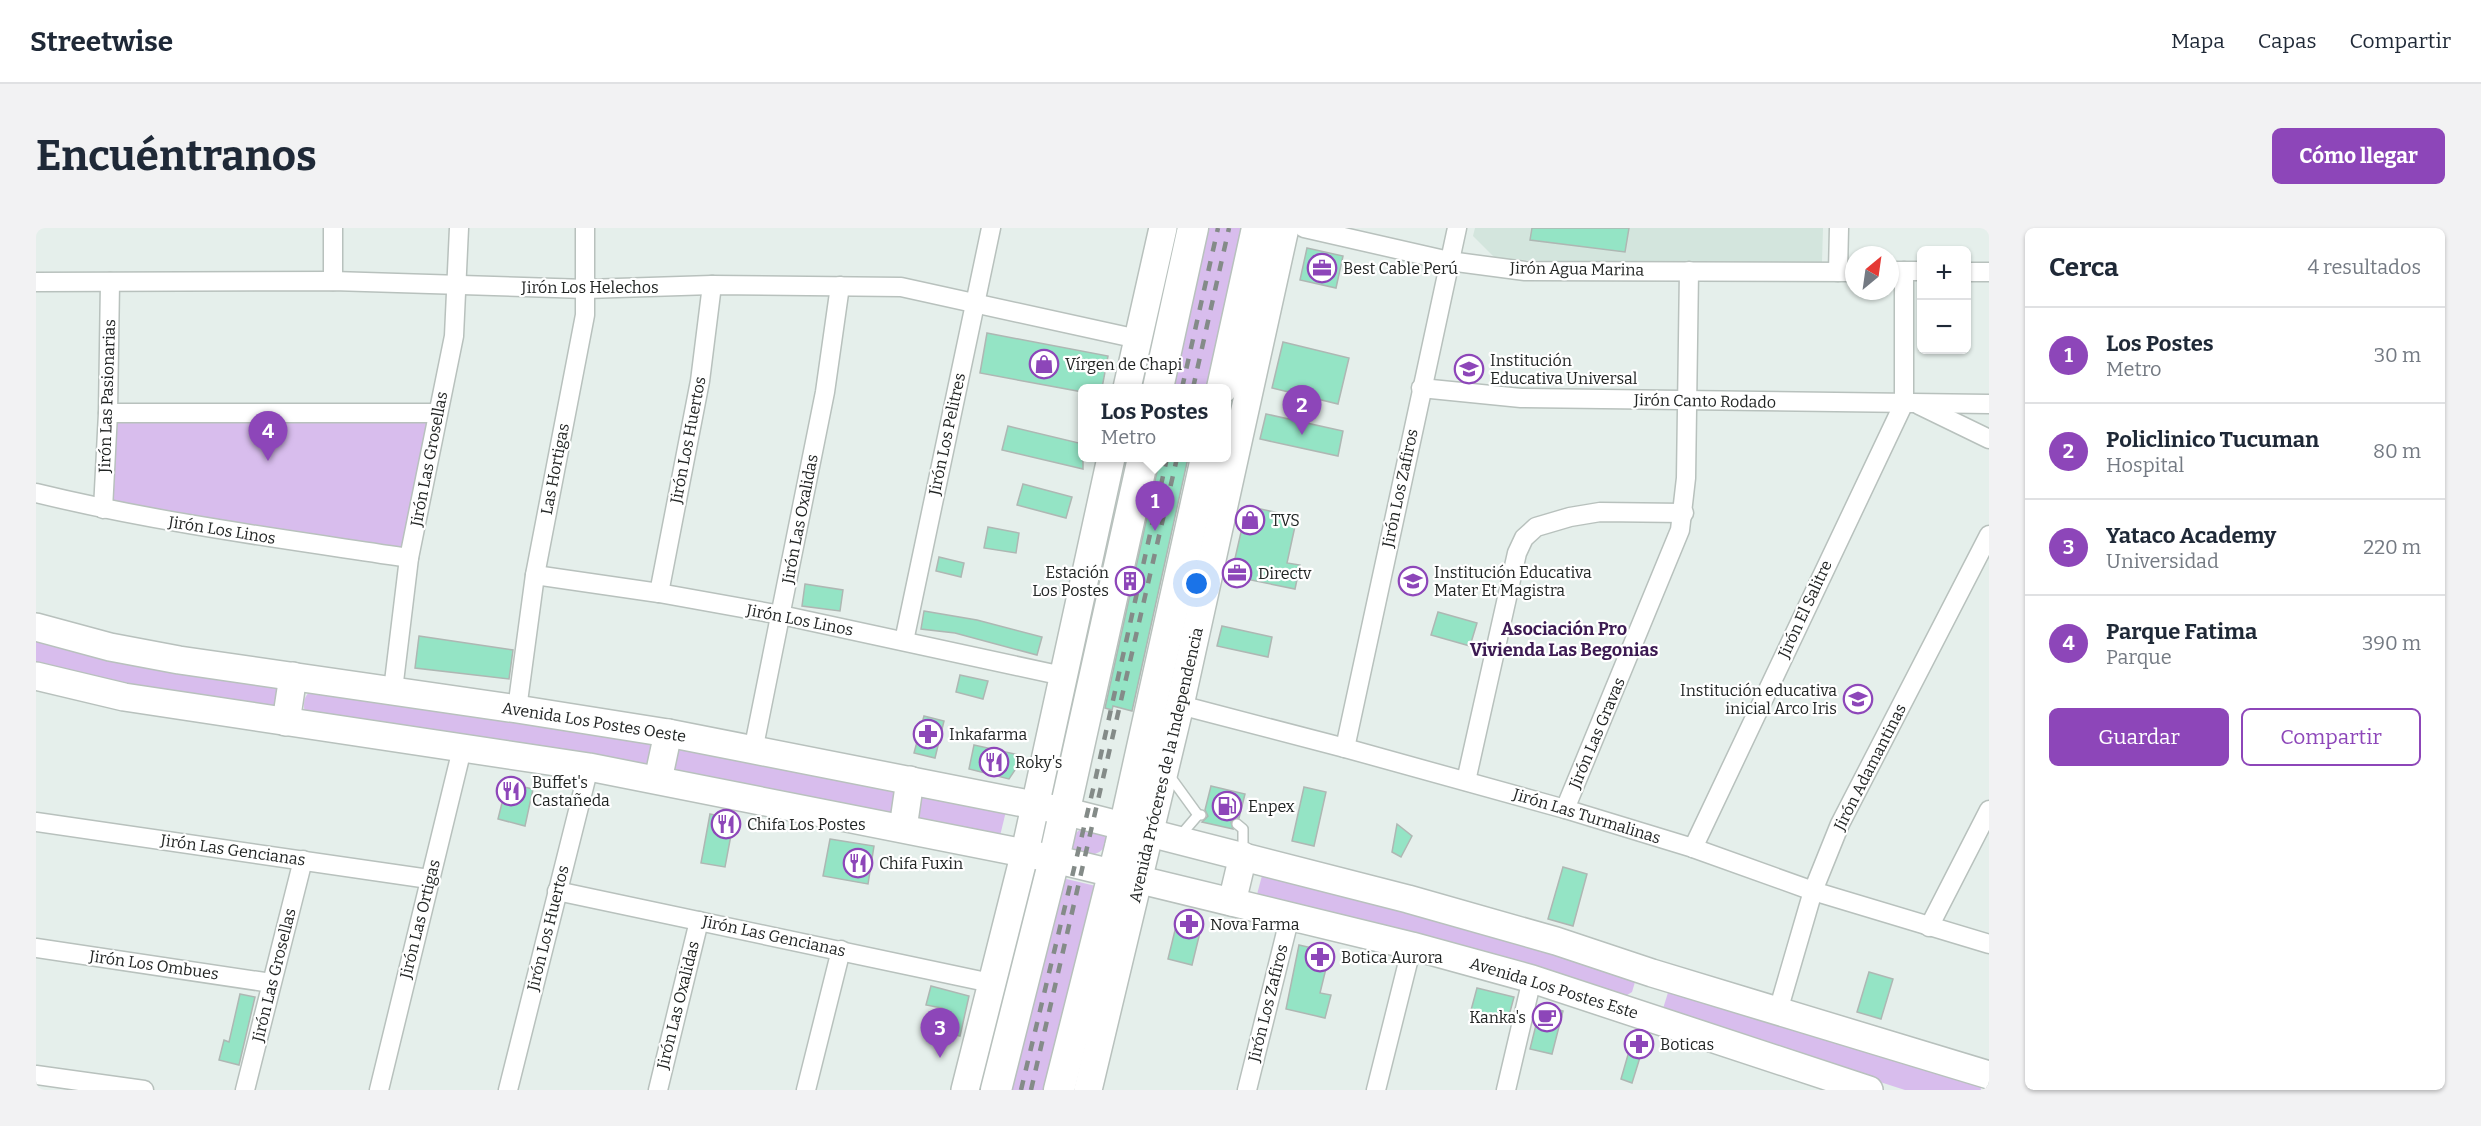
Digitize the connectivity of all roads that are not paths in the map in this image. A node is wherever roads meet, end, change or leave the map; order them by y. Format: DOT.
graph roads {
  1 [pos="333,228"];
  2 [pos="459,228"];
  3 [pos="585,228"];
  4 [pos="992,228"];
  5 [pos="1163,228"];
  6 [pos="1193,228"];
  7 [pos="1257,228"];
  8 [pos="1285,228"];
  9 [pos="1304,228"];
  10 [pos="1457,228"];
  11 [pos="1839,228"];
  12 [pos="1449,261"];
  13 [pos="1845,266"];
  14 [pos="1689,271"];
  15 [pos="1905,271"];
  16 [pos="1845,272"];
  17 [pos="1971,272"];
  18 [pos="1989,272"];
  19 [pos="333,281"];
  20 [pos="36,282"];
  21 [pos="110,282"];
  22 [pos="712,285"];
  23 [pos="458,286"];
  24 [pos="840,286"];
  25 [pos="586,289"];
  26 [pos="975,302"];
  27 [pos="1138,339"];
  28 [pos="1128,384"];
  29 [pos="1159,384"];
  30 [pos="1223,384"];
  31 [pos="1421,388"];
  32 [pos="1688,402"];
  33 [pos="1908,402"];
  34 [pos="1989,404"];
  35 [pos="108,412"];
  36 [pos="437,413"];
  37 [pos="1989,439"];
  38 [pos="1110,462"];
  39 [pos="1142,462"];
  40 [pos="1205,462"];
  41 [pos="36,493"];
  42 [pos="103,510"];
  43 [pos="1684,513"];
  44 [pos="1989,535"];
  45 [pos="409,558"];
  46 [pos="535,575"];
  47 [pos="659,593"];
  48 [pos="781,615"];
  49 [pos="36,627"];
  50 [pos="904,641"];
  51 [pos="36,676"];
  52 [pos="293,676"];
  53 [pos="1062,676"];
  54 [pos="393,690"];
  55 [pos="1180,705"];
  56 [pos="516,709"];
  57 [pos="286,722"];
  58 [pos="668,733"];
  59 [pos="1345,747"];
  60 [pos="462,749"];
  61 [pos="753,751"];
  62 [pos="589,767"];
  63 [pos="1165,770"];
  64 [pos="658,780"];
  65 [pos="910,780"];
  66 [pos="1466,781"];
  67 [pos="1035,805"];
  68 [pos="1564,809"];
  69 [pos="1989,810"];
  70 [pos="1064,812"];
  71 [pos="36,822"];
  72 [pos="1237,824"];
  73 [pos="903,828"];
  74 [pos="1137,830"];
  75 [pos="1177,839"];
  76 [pos="1693,848"];
  77 [pos="1025,852"];
  78 [pos="1243,856"];
  79 [pos="1054,859"];
  80 [pos="303,860"];
  81 [pos="1126,876"];
  82 [pos="429,879"];
  83 [pos="557,891"];
  84 [pos="1813,891"];
  85 [pos="1232,902"];
  86 [pos="1290,916"];
  87 [pos="699,921"];
  88 [pos="1929,927"];
  89 [pos="1989,944"];
  90 [pos="1412,946"];
  91 [pos="36,948"];
  92 [pos="841,950"];
  93 [pos="1652,973"];
  94 [pos="1532,979"];
  95 [pos="991,982"];
  96 [pos="271,983"];
  97 [pos="1778,1011"];
  98 [pos="1641,1014"];
  99 [pos="36,1075"];
  100 [pos="1989,1075"];
  101 [pos="144,1090"];
  102 [pos="245,1090"];
  103 [pos="379,1090"];
  104 [pos="508,1090"];
  105 [pos="658,1090"];
  106 [pos="806,1090"];
  107 [pos="965,1090"];
  108 [pos="996,1090"];
  109 [pos="1059,1090"];
  110 [pos="1088,1090"];
  111 [pos="1247,1090"];
  112 [pos="1376,1090"];
  113 [pos="1506,1090"];
  114 [pos="1869,1090"];
  1 -- 19 [label="street"];
  2 -- 23 [label="street, Jirón Las Grosellas"];
  3 -- 25 [label="street, Las Hortigas"];
  4 -- 26 [label="street, Jirón Los Pelitres"];
  5 -- 27 [label="main road"];
  6 -- 29 [label="main road"];
  7 -- 30 [label="main road"];
  8 -- 55 [label="main road, Avenida Próceres de la Independencia"];
  9 -- 12 [label="street, Jirón Agua Marina"];
  10 -- 12 [label="street, Jirón Los Zafiros"];
  11 -- 13 [label="street"];
  12 -- 14 [label="street, Jirón Agua Marina"];
  12 -- 31 [label="street, Jirón Los Zafiros"];
  14 -- 16 [label="street, Jirón Agua Marina"];
  14 -- 32 [label="street, Jirón Las Gravas"];
  15 -- 33 [label="street"];
  17 -- 18 [label="street"];
  19 -- 21 [label="street, Jirón Los Helechos"];
  19 -- 23 [label="street, Jirón Los Helechos"];
  20 -- 21 [label="street, Jirón Los Helechos"];
  21 -- 35 [label="street, Jirón Las Pasionarias"];
  22 -- 24 [label="street, Jirón Los Helechos"];
  22 -- 25 [label="street, Jirón Los Helechos"];
  22 -- 47 [label="street, Jirón Los Huertos"];
  23 -- 25 [label="street, Jirón Los Helechos"];
  23 -- 36 [label="street, Jirón Las Grosellas"];
  24 -- 26 [label="street, Jirón Los Helechos"];
  24 -- 48 [label="street, Jirón Las Oxalidas"];
  25 -- 46 [label="street, Las Hortigas"];
  26 -- 27 [label="street, Jirón Los Helechos"];
  26 -- 50 [label="street, Jirón Los Pelitres"];
  27 -- 28 [label="main road"];
  31 -- 32 [label="street, Jirón Canto Rodado"];
  31 -- 59 [label="street, Jirón Los Zafiros"];
  32 -- 33 [label="street, Jirón Canto Rodado"];
  32 -- 43 [label="street, Jirón Las Gravas"];
  33 -- 34 [label="street, Jirón Canto Rodado"];
  33 -- 37 [label="street"];
  33 -- 76 [label="street, Jirón El Salitre"];
  35 -- 36 [label="street"];
  35 -- 42 [label="street, Jirón Las Pasionarias"];
  36 -- 45 [label="street, Jirón Las Grosellas"];
  38 -- 53 [label="main road"];
  39 -- 70 [label="main road"];
  40 -- 74 [label="main road, Avenida Próceres de la Independencia"];
  41 -- 42 [label="street, Jirón Los Linos"];
  42 -- 45 [label="street, Jirón Los Linos"];
  43 -- 66 [label="street"];
  43 -- 68 [label="street, Jirón Las Gravas"];
  44 -- 84 [label="street, Jirón Adamantinas"];
  45 -- 54 [label="street, Jirón Las Grosellas"];
  46 -- 47 [label="street, Jirón Los Linos"];
  46 -- 56 [label="street, Las Hortigas"];
  47 -- 48 [label="street, Jirón Los Linos"];
  48 -- 50 [label="street, Jirón Los Linos"];
  48 -- 61 [label="street, Jirón Las Oxalidas"];
  49 -- 52 [label="main road, Avenida Los Postes Oeste"];
  50 -- 53 [label="street, Jirón Los Linos"];
  51 -- 57 [label="main road"];
  52 -- 54 [label="main road, Avenida Los Postes Oeste"];
  52 -- 57 [label="main road"];
  53 -- 67 [label="main road"];
  54 -- 56 [label="main road, Avenida Los Postes Oeste"];
  55 -- 59 [label="street, Jirón Las Turmalinas"];
  55 -- 63 [label="main road, Avenida Próceres de la Independencia"];
  56 -- 58 [label="main road, Avenida Los Postes Oeste"];
  57 -- 60 [label="main road"];
  58 -- 61 [label="main road, Avenida Los Postes Oeste"];
  58 -- 64 [label="main road"];
  59 -- 66 [label="street, Jirón Las Turmalinas"];
  60 -- 62 [label="main road"];
  60 -- 82 [label="street, Jirón Las Ortigas"];
  61 -- 65 [label="main road, Avenida Los Postes Oeste"];
  62 -- 64 [label="main road"];
  62 -- 83 [label="street, Jirón Los Huertos"];
  63 -- 74 [label="main road, Avenida Próceres de la Independencia"];
  63 -- 75 [label="lane"];
  64 -- 73 [label="main road"];
  65 -- 67 [label="main road, Avenida Los Postes Oeste"];
  65 -- 73 [label="main road"];
  66 -- 68 [label="street, Jirón Las Turmalinas"];
  67 -- 70 [label="main road, Avenida Los Postes Oeste"];
  67 -- 77 [label="main road"];
  68 -- 76 [label="street, Jirón Las Turmalinas"];
  69 -- 88 [label="street"];
  70 -- 74 [label="main road, Avenida Los Postes Oeste"];
  70 -- 79 [label="main road"];
  71 -- 80 [label="street, Jirón Las Gencianas"];
  72 -- 78 [label="lane"];
  73 -- 77 [label="main road"];
  74 -- 75 [label="main road"];
  74 -- 81 [label="main road, Avenida Próceres de la Independencia"];
  75 -- 78 [label="main road"];
  76 -- 84 [label="street, Jirón Las Turmalinas"];
  77 -- 79 [label="main road, Avenida Los Postes Este"];
  77 -- 95 [label="main road"];
  78 -- 85 [label="main road"];
  78 -- 93 [label="main road"];
  79 -- 81 [label="main road, Avenida Los Postes Este"];
  79 -- 108 [label="main road"];
  80 -- 82 [label="street, Jirón Las Gencianas"];
  80 -- 96 [label="street, Jirón Las Grosellas"];
  81 -- 85 [label="main road, Avenida Los Postes Este"];
  81 -- 109 [label="main road, Avenida Próceres de la Independencia"];
  81 -- 110 [label="main road, Avenida Próceres de la Independencia"];
  82 -- 103 [label="street, Jirón Las Ortigas"];
  83 -- 87 [label="street, Jirón Las Gencianas"];
  83 -- 104 [label="street, Jirón Los Huertos"];
  84 -- 88 [label="street, Jirón Las Turmalinas"];
  84 -- 97 [label="street, Jirón Adamantinas"];
  85 -- 86 [label="main road, Avenida Los Postes Este"];
  86 -- 90 [label="main road, Avenida Los Postes Este"];
  86 -- 111 [label="street, Jirón Los Zafiros"];
  87 -- 92 [label="street, Jirón Las Gencianas"];
  87 -- 105 [label="street, Jirón Las Oxalidas"];
  88 -- 89 [label="street, Jirón Las Turmalinas"];
  90 -- 94 [label="main road, Avenida Los Postes Este"];
  90 -- 112 [label="street"];
  91 -- 96 [label="street, Jirón Los Ombues"];
  92 -- 95 [label="street, Jirón Las Gencianas"];
  92 -- 106 [label="street"];
  93 -- 97 [label="main road"];
  93 -- 98 [label="main road"];
  94 -- 98 [label="main road, Avenida Los Postes Este"];
  94 -- 113 [label="street"];
  95 -- 107 [label="main road"];
  96 -- 102 [label="street, Jirón Las Grosellas"];
  97 -- 100 [label="main road"];
  98 -- 114 [label="main road, Avenida Los Postes Este"];
  99 -- 101 [label="street"];
}
